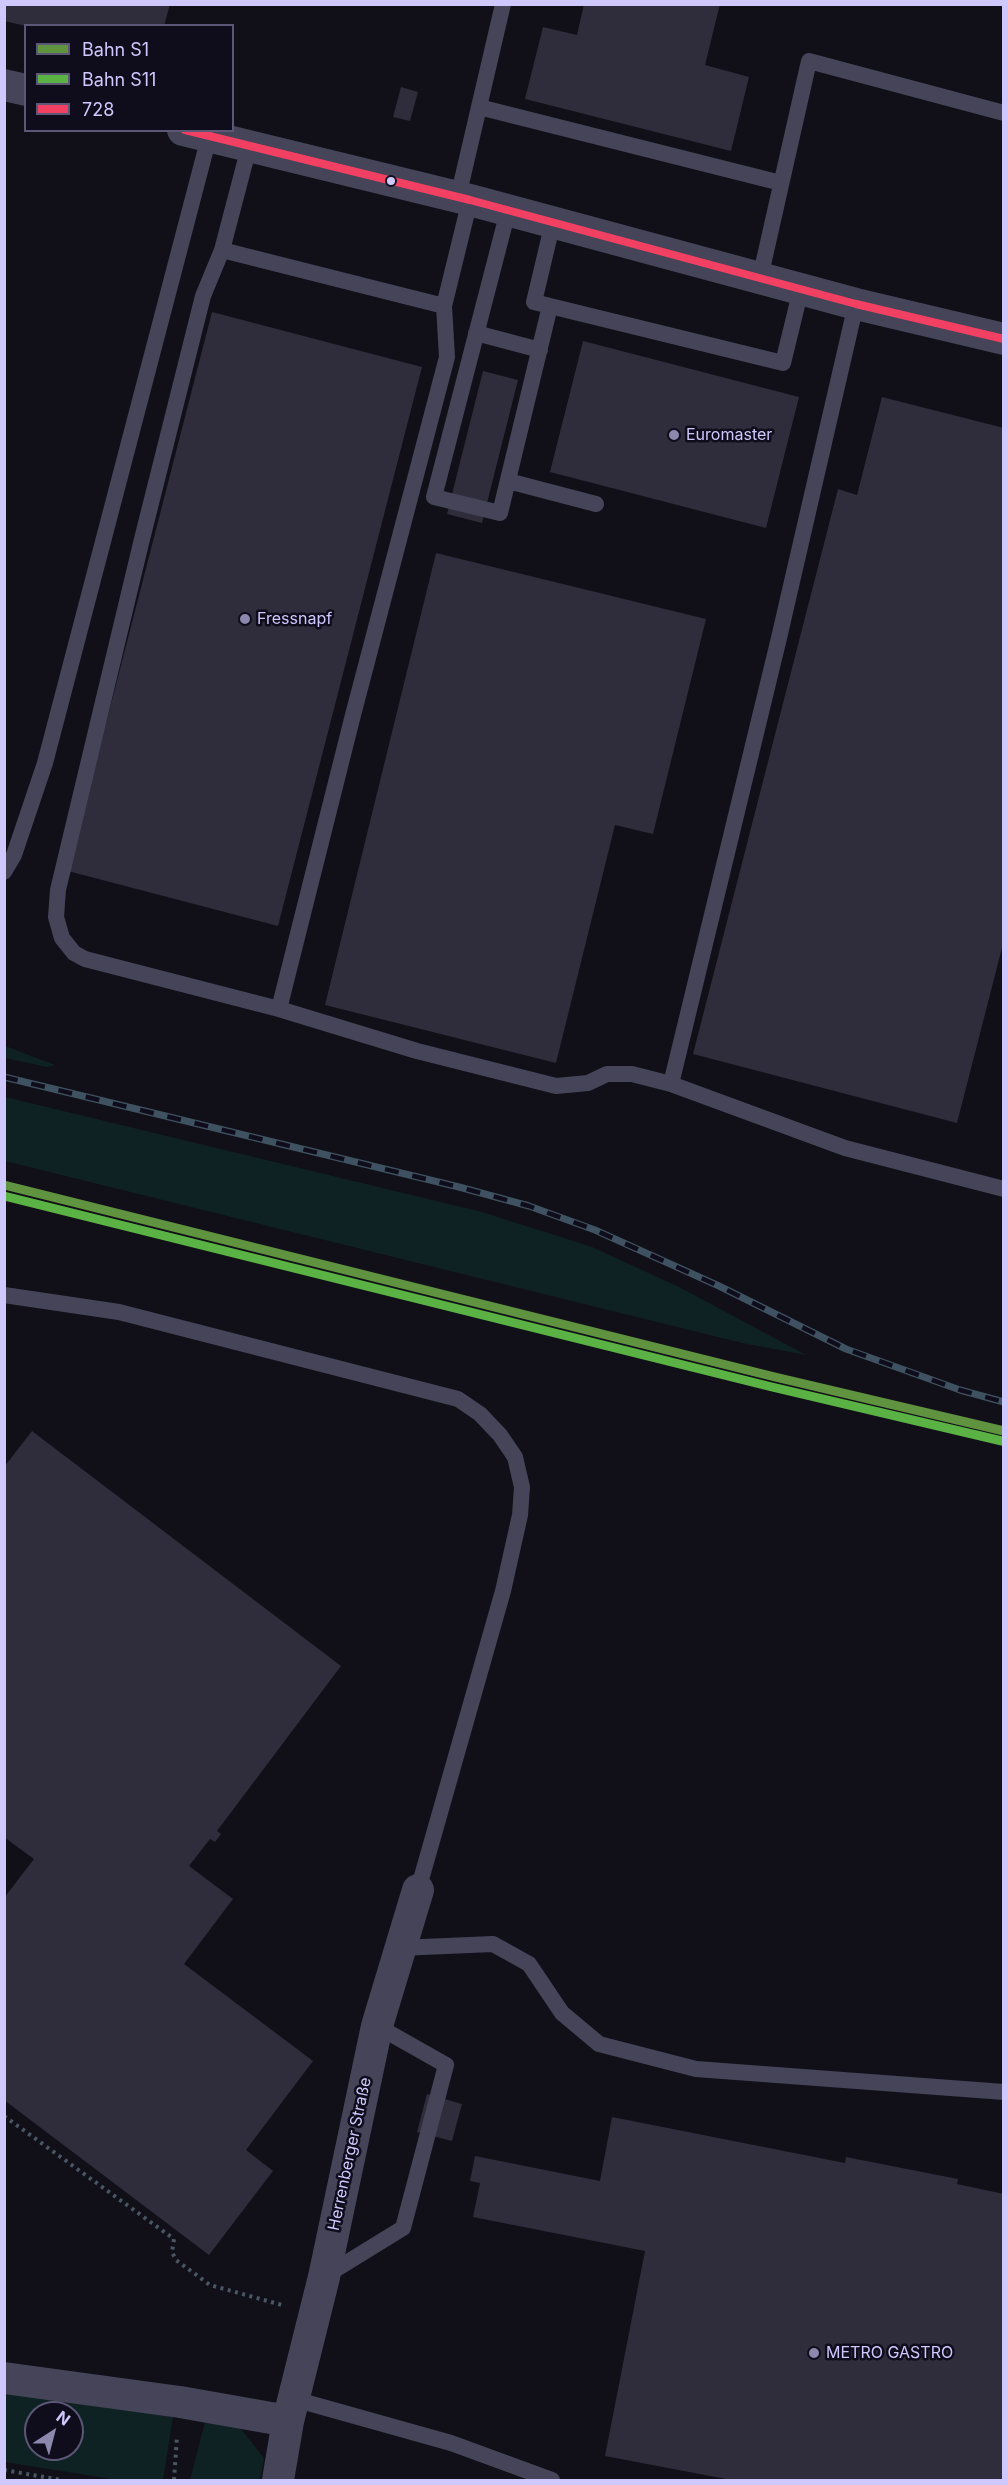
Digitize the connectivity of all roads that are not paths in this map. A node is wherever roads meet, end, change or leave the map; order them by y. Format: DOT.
graph roads {
  1 [pos="503,4"];
  2 [pos="4,85"];
  3 [pos="24,90"];
  4 [pos="478,107"];
  5 [pos="1004,113"];
  6 [pos="196,134"];
  7 [pos="249,147"];
  8 [pos="781,183"];
  9 [pos="464,199"];
  10 [pos="508,211"];
  11 [pos="553,222"];
  12 [pos="222,250"];
  13 [pos="760,278"];
  14 [pos="801,289"];
  15 [pos="856,303"];
  16 [pos="444,306"];
  17 [pos="550,306"];
  18 [pos="477,333"];
  19 [pos="1004,339"];
  20 [pos="540,350"];
  21 [pos="508,481"];
  22 [pos="596,504"];
  23 [pos="4,872"];
  24 [pos="279,1009"];
  25 [pos="670,1084"];
  26 [pos="1004,1189"];
  27 [pos="4,1295"];
  28 [pos="418,1890"];
  29 [pos="399,1947"];
  30 [pos="377,2026"];
  31 [pos="1004,2092"];
  32 [pos="324,2277"];
  33 [pos="4,2378"];
  34 [pos="291,2410"];
  35 [pos="278,2481"];
  36 [pos="552,2481"];
  1 -- 4 [label="lane"];
  2 -- 3 [label="street"];
  4 -- 8 [label="lane"];
  4 -- 9 [label="lane"];
  5 -- 8 [label="lane"];
  6 -- 7 [label="street"];
  6 -- 23 [label="lane"];
  7 -- 9 [label="street"];
  7 -- 12 [label="lane"];
  8 -- 13 [label="lane"];
  9 -- 10 [label="street"];
  9 -- 16 [label="lane"];
  10 -- 11 [label="street"];
  10 -- 18 [label="lane"];
  11 -- 13 [label="street"];
  11 -- 17 [label="lane"];
  12 -- 16 [label="lane"];
  12 -- 24 [label="lane"];
  13 -- 14 [label="street"];
  14 -- 15 [label="street"];
  14 -- 17 [label="lane"];
  15 -- 19 [label="street"];
  15 -- 25 [label="lane"];
  16 -- 24 [label="lane"];
  17 -- 20 [label="lane"];
  18 -- 20 [label="lane"];
  18 -- 21 [label="lane"];
  20 -- 21 [label="lane"];
  21 -- 22 [label="lane"];
  24 -- 25 [label="lane"];
  25 -- 26 [label="lane"];
  27 -- 28 [label="lane"];
  28 -- 29 [label="street, Herrenberger Straße"];
  29 -- 30 [label="street, Herrenberger Straße"];
  29 -- 31 [label="lane"];
  30 -- 32 [label="street, Herrenberger Straße"];
  30 -- 32 [label="lane"];
  32 -- 34 [label="street, Herrenberger Straße"];
  33 -- 34 [label="street"];
  34 -- 35 [label="street, Herrenberger Straße"];
  34 -- 36 [label="lane"];
}
